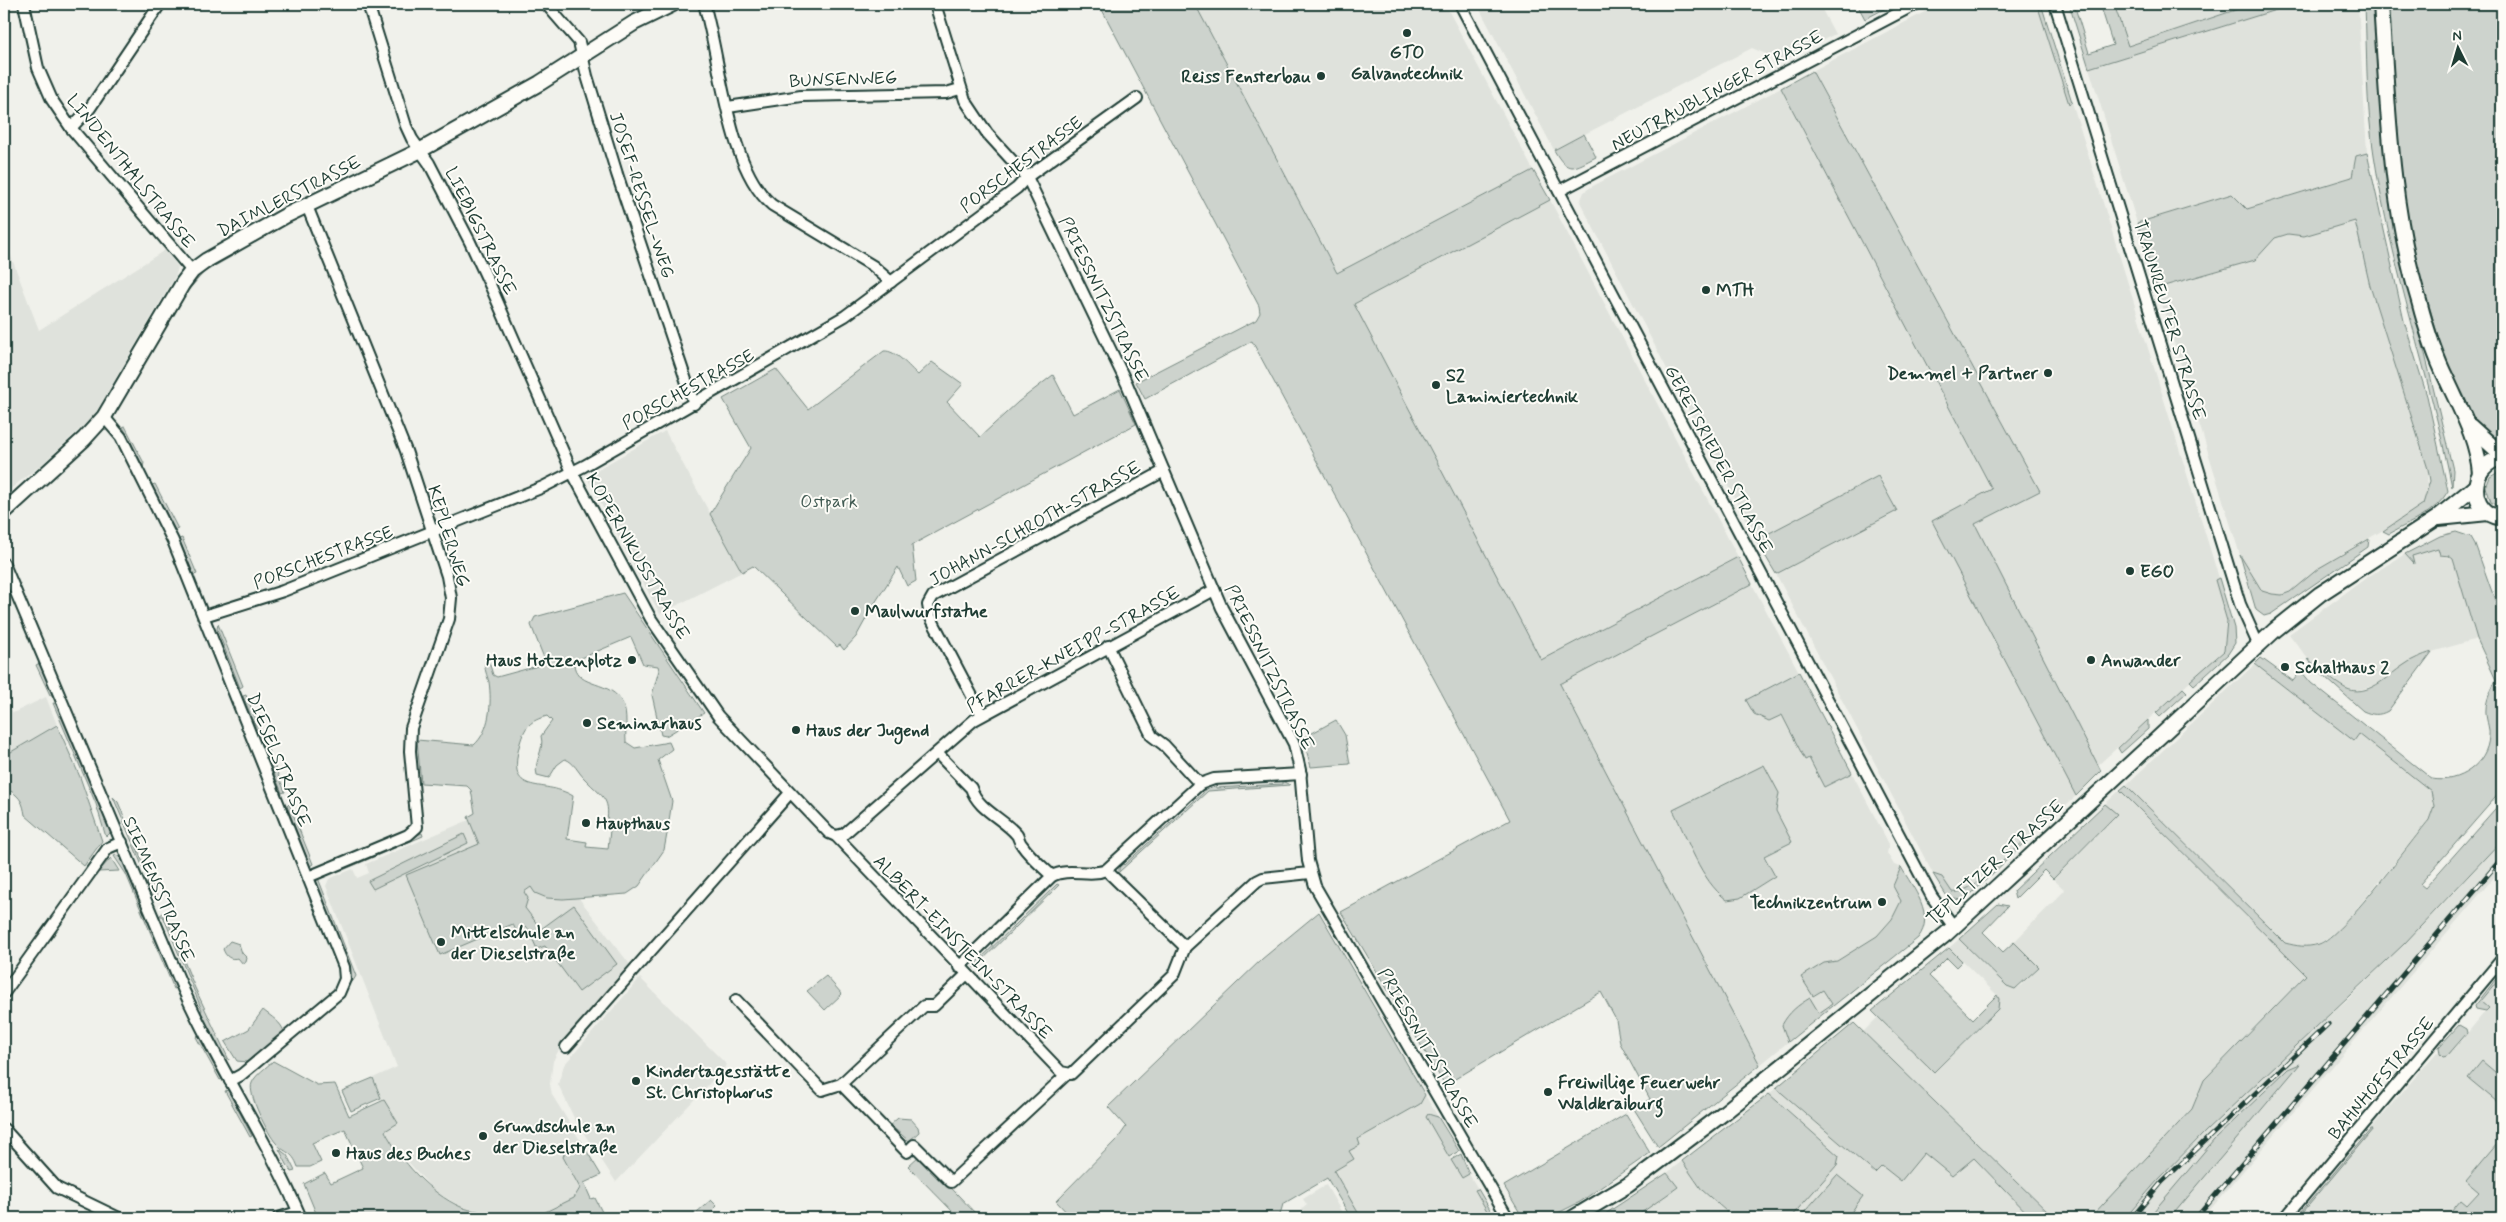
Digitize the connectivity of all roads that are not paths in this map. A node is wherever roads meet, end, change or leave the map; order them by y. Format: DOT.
graph roads {
  1 [pos="24,4"];
  2 [pos="160,4"];
  3 [pos="368,4"];
  4 [pos="546,4"];
  5 [pos="673,4"];
  6 [pos="704,4"];
  7 [pos="934,4"];
  8 [pos="1460,4"];
  9 [pos="1916,4"];
  10 [pos="2055,4"];
  11 [pos="2381,4"];
  12 [pos="583,57"];
  13 [pos="960,89"];
  14 [pos="1138,98"];
  15 [pos="728,107"];
  16 [pos="71,128"];
  17 [pos="419,151"];
  18 [pos="1027,177"];
  19 [pos="1559,191"];
  20 [pos="307,206"];
  21 [pos="192,271"];
  22 [pos="891,282"];
  23 [pos="694,404"];
  24 [pos="104,417"];
  25 [pos="2470,426"];
  26 [pos="2502,457"];
  27 [pos="1164,471"];
  28 [pos="572,472"];
  29 [pos="2478,479"];
  30 [pos="4,512"];
  31 [pos="2488,513"];
  32 [pos="2502,518"];
  33 [pos="2432,521"];
  34 [pos="432,532"];
  35 [pos="4,564"];
  36 [pos="1214,590"];
  37 [pos="204,616"];
  38 [pos="2258,644"];
  39 [pos="1108,646"];
  40 [pos="982,715"];
  41 [pos="937,753"];
  42 [pos="1300,774"];
  43 [pos="1200,784"];
  44 [pos="790,793"];
  45 [pos="836,836"];
  46 [pos="122,842"];
  47 [pos="1106,870"];
  48 [pos="1310,873"];
  49 [pos="1052,876"];
  50 [pos="308,877"];
  51 [pos="1954,927"];
  52 [pos="1185,947"];
  53 [pos="2502,959"];
  54 [pos="959,966"];
  55 [pos="967,974"];
  56 [pos="4,992"];
  57 [pos="736,1000"];
  58 [pos="566,1047"];
  59 [pos="1068,1074"];
  60 [pos="230,1081"];
  61 [pos="841,1084"];
  62 [pos="4,1129"];
  63 [pos="299,1215"];
  64 [pos="119,1218"];
  65 [pos="278,1218"];
  66 [pos="1508,1218"];
  67 [pos="1572,1218"];
  68 [pos="2285,1218"];
  1 -- 16 [label="street, LINDENTHALSTRASSE"];
  2 -- 16 [label="street"];
  3 -- 17 [label="street, LIEBIGSTRASSE"];
  4 -- 12 [label="street, JOSEF-RESSEL-WEG"];
  5 -- 12 [label="street, DAIMLERSTRASSE"];
  6 -- 15 [label="street"];
  7 -- 13 [label="street, PRIESSNITZSTRASSE"];
  8 -- 19 [label="street, GERETSRIEDER STRASSE"];
  9 -- 19 [label="street, NEUTRAUBLINGER STRASSE"];
  10 -- 38 [label="street, TRAUNREUTER STRASSE"];
  11 -- 25 [label="street"];
  12 -- 17 [label="street, DAIMLERSTRASSE"];
  12 -- 23 [label="street, JOSEF-RESSEL-WEG"];
  13 -- 15 [label="street, BUNSENWEG"];
  13 -- 18 [label="street, PRIESSNITZSTRASSE"];
  14 -- 18 [label="street, PORSCHESTRASSE"];
  15 -- 22 [label="street"];
  16 -- 21 [label="street, LINDENTHALSTRASSE"];
  17 -- 20 [label="street, DAIMLERSTRASSE"];
  17 -- 28 [label="street, LIEBIGSTRASSE"];
  18 -- 22 [label="street, PORSCHESTRASSE"];
  18 -- 27 [label="street, PRIESSNITZSTRASSE"];
  19 -- 51 [label="street, GERETSRIEDER STRASSE"];
  20 -- 21 [label="street, DAIMLERSTRASSE"];
  20 -- 34 [label="street, KEPLERWEG"];
  21 -- 24 [label="street, DAIMLERSTRASSE"];
  22 -- 23 [label="street, PORSCHESTRASSE"];
  23 -- 28 [label="street, PORSCHESTRASSE"];
  24 -- 30 [label="street, DAIMLERSTRASSE"];
  24 -- 37 [label="street, DIESELSTRASSE"];
  25 -- 26 [label="street"];
  25 -- 29 [label="street"];
  26 -- 29 [label="street, TEPLITZER STRASSE"];
  27 -- 36 [label="street, PRIESSNITZSTRASSE"];
  27 -- 40 [label="street, JOHANN-SCHROTH-STRASSE"];
  28 -- 34 [label="street, PORSCHESTRASSE"];
  28 -- 44 [label="street, KOPERNIKUSSTRASSE"];
  29 -- 31 [label="street"];
  29 -- 33 [label="street, TEPLITZER STRASSE"];
  31 -- 32 [label="street"];
  31 -- 33 [label="street, TEPLITZER STRASSE"];
  33 -- 38 [label="street, TEPLITZER STRASSE"];
  34 -- 37 [label="street, PORSCHESTRASSE"];
  34 -- 50 [label="street, KEPLERWEG"];
  35 -- 46 [label="street, SIEMENSSTRASSE"];
  36 -- 39 [label="street, PFARRER-KNEIPP-STRASSE"];
  36 -- 42 [label="street, PRIESSNITZSTRASSE"];
  37 -- 50 [label="street, DIESELSTRASSE"];
  38 -- 51 [label="street, TEPLITZER STRASSE"];
  39 -- 40 [label="street, PFARRER-KNEIPP-STRASSE"];
  39 -- 43 [label="street"];
  40 -- 41 [label="street, PFARRER-KNEIPP-STRASSE"];
  41 -- 45 [label="street, PFARRER-KNEIPP-STRASSE"];
  41 -- 49 [label="street"];
  42 -- 43 [label="street"];
  42 -- 48 [label="street, PRIESSNITZSTRASSE"];
  43 -- 47 [label="street"];
  44 -- 45 [label="street, KOPERNIKUSSTRASSE"];
  44 -- 58 [label="street"];
  45 -- 54 [label="street, ALBERT-EINSTEIN-STRASSE"];
  46 -- 56 [label="street"];
  46 -- 60 [label="street, SIEMENSSTRASSE"];
  47 -- 49 [label="street"];
  47 -- 52 [label="street"];
  48 -- 52 [label="street"];
  48 -- 66 [label="street, PRIESSNITZSTRASSE"];
  49 -- 54 [label="street"];
  50 -- 60 [label="street, DIESELSTRASSE"];
  51 -- 67 [label="street, TEPLITZER STRASSE"];
  52 -- 59 [label="street"];
  53 -- 68 [label="street, BAHNHOFSTRASSE"];
  54 -- 55 [label="street, ALBERT-EINSTEIN-STRASSE"];
  55 -- 59 [label="street, ALBERT-EINSTEIN-STRASSE"];
  55 -- 61 [label="street"];
  57 -- 61 [label="street"];
  59 -- 61 [label="street"];
  60 -- 63 [label="street, SIEMENSSTRASSE"];
  62 -- 64 [label="street"];
  63 -- 65 [label="street"];
}
